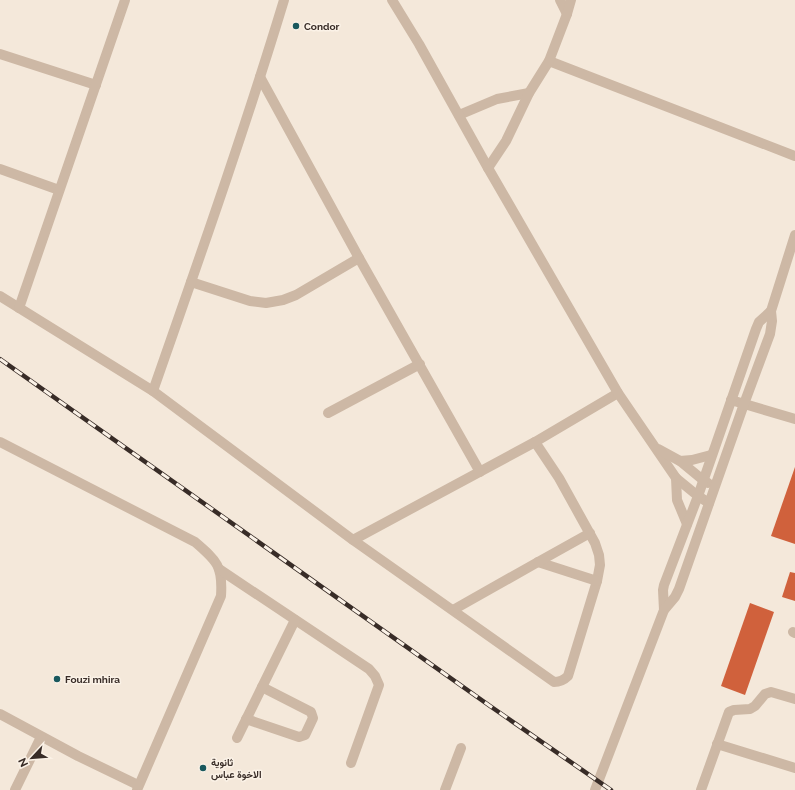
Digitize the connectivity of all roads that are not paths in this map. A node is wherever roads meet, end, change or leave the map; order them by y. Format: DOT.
graph roads {
  1 [pos="125,0"];
  2 [pos="284,0"];
  3 [pos="392,0"];
  4 [pos="560,0"];
  5 [pos="571,0"];
  6 [pos="567,14"];
  7 [pos="0,54"];
  8 [pos="549,61"];
  9 [pos="260,77"];
  10 [pos="96,85"];
  11 [pos="529,94"];
  12 [pos="459,114"];
  13 [pos="795,156"];
  14 [pos="0,168"];
  15 [pos="488,168"];
  16 [pos="59,190"];
  17 [pos="795,235"];
  18 [pos="360,258"];
  19 [pos="191,282"];
  20 [pos="0,296"];
  21 [pos="19,308"];
  22 [pos="771,310"];
  23 [pos="420,364"];
  24 [pos="153,391"];
  25 [pos="618,393"];
  26 [pos="731,400"];
  27 [pos="744,404"];
  28 [pos="328,413"];
  29 [pos="795,419"];
  30 [pos="0,442"];
  31 [pos="535,442"];
  32 [pos="657,448"];
  33 [pos="711,456"];
  34 [pos="680,461"];
  35 [pos="480,472"];
  36 [pos="676,478"];
  37 [pos="703,480"];
  38 [pos="715,486"];
  39 [pos="698,496"];
  40 [pos="709,503"];
  41 [pos="687,524"];
  42 [pos="590,534"];
  43 [pos="353,540"];
  44 [pos="538,562"];
  45 [pos="220,570"];
  46 [pos="597,581"];
  47 [pos="453,610"];
  48 [pos="664,610"];
  49 [pos="295,620"];
  50 [pos="262,687"];
  51 [pos="795,699"];
  52 [pos="0,714"];
  53 [pos="246,719"];
  54 [pos="41,737"];
  55 [pos="237,738"];
  56 [pos="717,744"];
  57 [pos="461,748"];
  58 [pos="351,763"];
  59 [pos="795,768"];
  60 [pos="138,788"];
  61 [pos="15,790"];
  62 [pos="445,790"];
  63 [pos="595,790"];
  64 [pos="701,790"];
  1 -- 10 [label="street"];
  2 -- 9 [label="street"];
  3 -- 12 [label="street"];
  4 -- 6 [label="street"];
  5 -- 6 [label="street"];
  6 -- 8 [label="street"];
  7 -- 10 [label="street"];
  8 -- 11 [label="street"];
  8 -- 13 [label="street"];
  9 -- 18 [label="street"];
  9 -- 19 [label="street"];
  10 -- 16 [label="street"];
  11 -- 12 [label="street"];
  11 -- 15 [label="street"];
  12 -- 15 [label="street"];
  14 -- 16 [label="street"];
  15 -- 25 [label="street"];
  16 -- 21 [label="street"];
  17 -- 22 [label="street"];
  18 -- 19 [label="street"];
  18 -- 23 [label="street"];
  19 -- 24 [label="street"];
  20 -- 21 [label="street"];
  21 -- 24 [label="street"];
  22 -- 26 [label="street"];
  22 -- 27 [label="street"];
  23 -- 28 [label="street"];
  23 -- 35 [label="street"];
  24 -- 43 [label="street"];
  25 -- 31 [label="street"];
  25 -- 32 [label="street"];
  26 -- 27 [label="street"];
  26 -- 33 [label="street"];
  27 -- 29 [label="street"];
  27 -- 38 [label="street"];
  30 -- 45 [label="street"];
  31 -- 35 [label="street"];
  31 -- 42 [label="street"];
  32 -- 34 [label="street"];
  32 -- 36 [label="street"];
  33 -- 34 [label="street"];
  33 -- 37 [label="street"];
  34 -- 37 [label="street"];
  35 -- 43 [label="street"];
  36 -- 39 [label="street"];
  36 -- 41 [label="street"];
  37 -- 38 [label="street"];
  37 -- 39 [label="street"];
  38 -- 40 [label="street"];
  39 -- 40 [label="street"];
  39 -- 41 [label="street"];
  40 -- 48 [label="street"];
  41 -- 48 [label="street"];
  42 -- 44 [label="street"];
  42 -- 46 [label="street"];
  43 -- 47 [label="street"];
  44 -- 46 [label="street"];
  44 -- 47 [label="street"];
  45 -- 49 [label="street"];
  45 -- 60 [label="street"];
  46 -- 47 [label="street"];
  48 -- 63 [label="street"];
  49 -- 50 [label="street"];
  49 -- 58 [label="street"];
  50 -- 53 [label="street"];
  50 -- 53 [label="street"];
  51 -- 56 [label="street"];
  52 -- 54 [label="street"];
  53 -- 55 [label="street"];
  54 -- 60 [label="street"];
  54 -- 61 [label="street"];
  56 -- 59 [label="street"];
  56 -- 64 [label="street"];
  57 -- 62 [label="street"];
}
